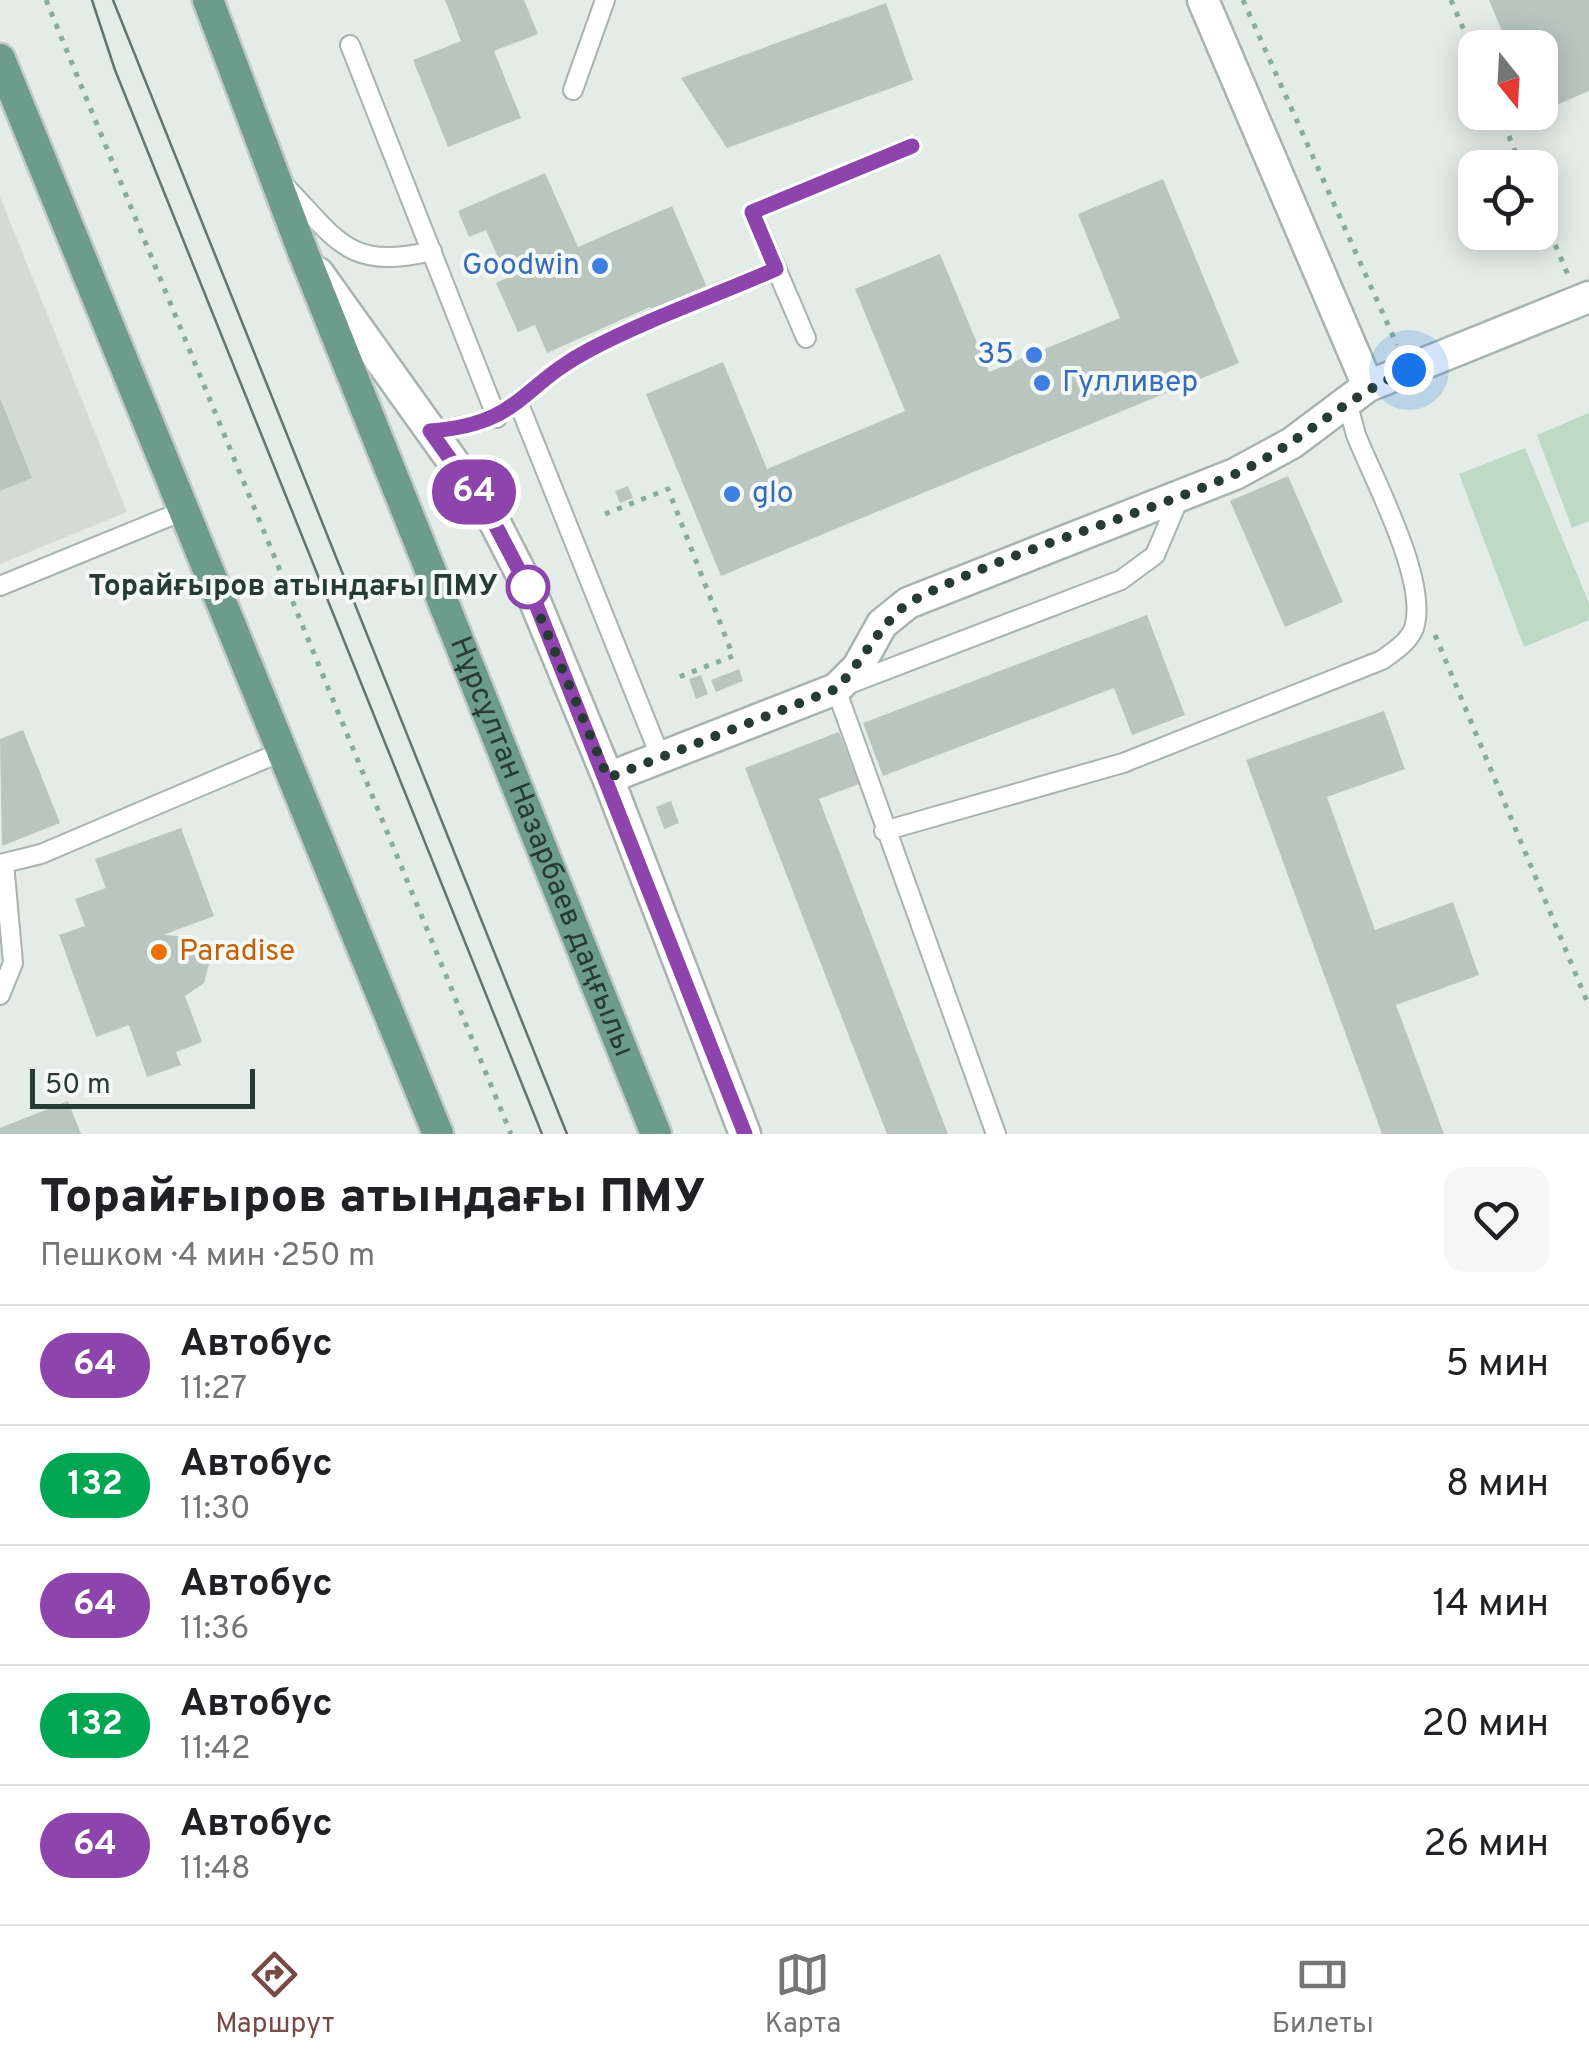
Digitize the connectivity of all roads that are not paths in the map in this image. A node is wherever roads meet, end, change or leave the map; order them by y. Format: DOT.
graph roads {
  1 [pos="208,0"];
  2 [pos="605,0"];
  3 [pos="1208,2"];
  4 [pos="350,45"];
  5 [pos="0,59"];
  6 [pos="573,90"];
  7 [pos="912,146"];
  8 [pos="274,174"];
  9 [pos="432,251"];
  10 [pos="303,252"];
  11 [pos="776,269"];
  12 [pos="1584,299"];
  13 [pos="806,338"];
  14 [pos="1368,386"];
  15 [pos="518,404"];
  16 [pos="498,418"];
  17 [pos="430,431"];
  18 [pos="1180,496"];
  19 [pos="183,511"];
  20 [pos="0,586"];
  21 [pos="836,689"];
  22 [pos="281,752"];
  23 [pos="660,756"];
  24 [pos="608,778"];
  25 [pos="884,831"];
  26 [pos="2,863"];
  27 [pos="0,995"];
  28 [pos="438,1134"];
  29 [pos="656,1134"];
  30 [pos="745,1134"];
  31 [pos="996,1134"];
  1 -- 8 [label="main road, Нұрсұлтан Назарбаев даңғылы"];
  2 -- 6 [label="lane"];
  3 -- 14 [label="street"];
  4 -- 9 [label="lane"];
  5 -- 19 [label="main road"];
  7 -- 11 [label="lane"];
  8 -- 9 [label="lane"];
  8 -- 10 [label="main road, Нұрсұлтан Назарбаев даңғылы"];
  9 -- 16 [label="lane"];
  10 -- 17 [label="street"];
  10 -- 29 [label="main road, Нұрсұлтан Назарбаев даңғылы"];
  11 -- 13 [label="lane"];
  11 -- 15 [label="lane"];
  12 -- 14 [label="street"];
  14 -- 18 [label="street"];
  14 -- 25 [label="lane"];
  15 -- 16 [label="lane"];
  15 -- 23 [label="lane"];
  16 -- 17 [label="lane"];
  17 -- 24 [label="street"];
  18 -- 21 [label="street"];
  18 -- 21 [label="lane"];
  19 -- 20 [label="lane"];
  19 -- 22 [label="main road"];
  21 -- 23 [label="street"];
  21 -- 25 [label="lane"];
  22 -- 26 [label="lane"];
  22 -- 28 [label="main road"];
  23 -- 24 [label="street"];
  24 -- 30 [label="street"];
  25 -- 31 [label="lane"];
  26 -- 27 [label="lane"];
}
